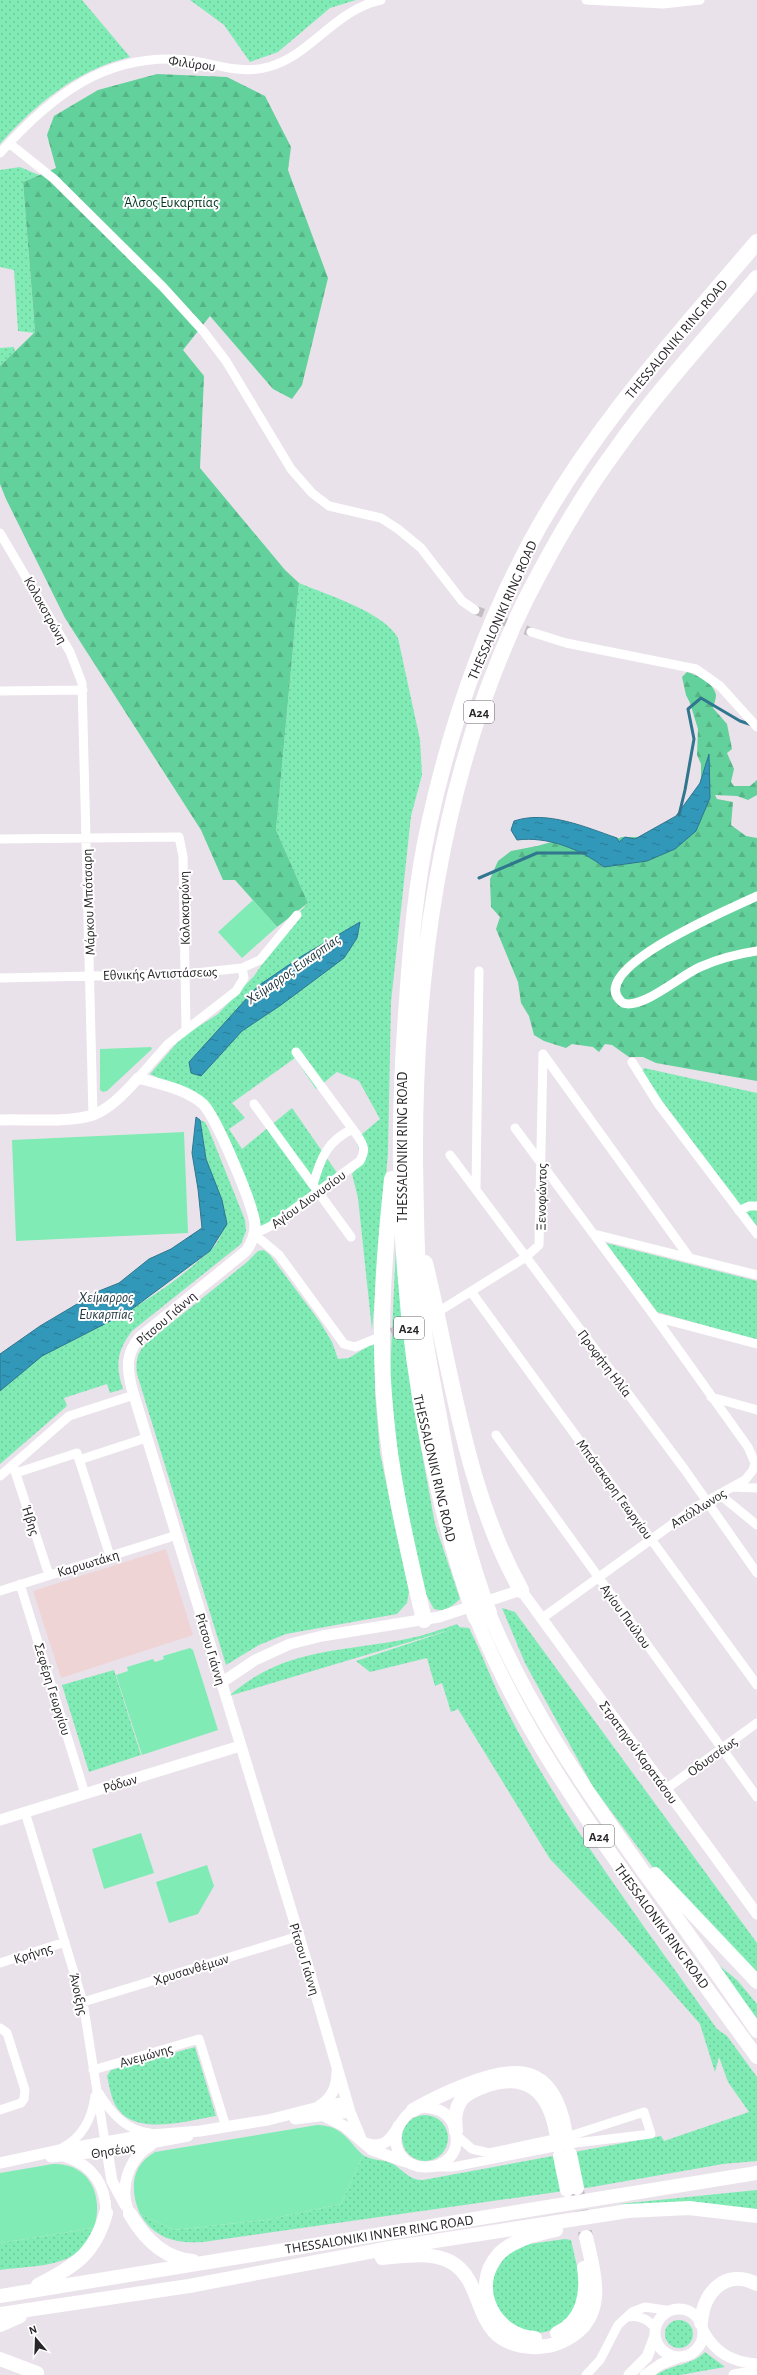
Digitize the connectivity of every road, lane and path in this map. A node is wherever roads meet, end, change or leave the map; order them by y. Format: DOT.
graph roads {
  1 [pos="381,0"];
  2 [pos="586,0"];
  3 [pos="700,0"];
  4 [pos="9,143"];
  5 [pos="0,153"];
  6 [pos="757,242"];
  7 [pos="757,278"];
  8 [pos="0,533"];
  9 [pos="475,610"];
  10 [pos="532,632"];
  11 [pos="83,690"];
  12 [pos="0,691"];
  13 [pos="757,727"];
  14 [pos="86,838"];
  15 [pos="0,839"];
  16 [pos="757,896"];
  17 [pos="297,915"];
  18 [pos="757,951"];
  19 [pos="242,968"];
  20 [pos="479,971"];
  21 [pos="186,974"];
  22 [pos="90,976"];
  23 [pos="0,978"];
  24 [pos="186,1029"];
  25 [pos="296,1052"];
  26 [pos="404,1052"];
  27 [pos="632,1062"];
  28 [pos="138,1078"];
  29 [pos="254,1104"];
  30 [pos="93,1115"];
  31 [pos="0,1120"];
  32 [pos="515,1128"];
  33 [pos="353,1129"];
  34 [pos="450,1155"];
  35 [pos="542,1163"];
  36 [pos="316,1188"];
  37 [pos="476,1188"];
  38 [pos="757,1206"];
  39 [pos="739,1211"];
  40 [pos="416,1225"];
  41 [pos="254,1234"];
  42 [pos="594,1234"];
  43 [pos="757,1234"];
  44 [pos="351,1237"];
  45 [pos="526,1257"];
  46 [pos="689,1257"];
  47 [pos="757,1275"];
  48 [pos="472,1292"];
  49 [pos="442,1310"];
  50 [pos="655,1317"];
  51 [pos="375,1339"];
  52 [pos="757,1344"];
  53 [pos="134,1395"];
  54 [pos="711,1397"];
  55 [pos="757,1410"];
  56 [pos="496,1435"];
  57 [pos="146,1438"];
  58 [pos="79,1460"];
  59 [pos="14,1469"];
  60 [pos="0,1476"];
  61 [pos="732,1487"];
  62 [pos="757,1488"];
  63 [pos="719,1494"];
  64 [pos="707,1501"];
  65 [pos="757,1524"];
  66 [pos="177,1535"];
  67 [pos="651,1539"];
  68 [pos="110,1556"];
  69 [pos="757,1573"];
  70 [pos="49,1575"];
  71 [pos="598,1577"];
  72 [pos="20,1584"];
  73 [pos="0,1590"];
  74 [pos="521,1590"];
  75 [pos="475,1595"];
  76 [pos="483,1615"];
  77 [pos="541,1619"];
  78 [pos="424,1620"];
  79 [pos="221,1683"];
  80 [pos="757,1685"];
  81 [pos="757,1723"];
  82 [pos="240,1746"];
  83 [pos="722,1749"];
  84 [pos="666,1789"];
  85 [pos="85,1794"];
  86 [pos="757,1797"];
  87 [pos="600,1809"];
  88 [pos="25,1812"];
  89 [pos="0,1820"];
  90 [pos="757,1914"];
  91 [pos="299,1936"];
  92 [pos="65,1942"];
  93 [pos="0,1964"];
  94 [pos="757,1982"];
  95 [pos="83,2002"];
  96 [pos="0,2028"];
  97 [pos="757,2031"];
  98 [pos="757,2057"];
  99 [pos="337,2068"];
  100 [pos="93,2070"];
  101 [pos="96,2089"];
  102 [pos="348,2107"];
  103 [pos="315,2108"];
  104 [pos="0,2110"];
  105 [pos="413,2110"];
  106 [pos="324,2116"];
  107 [pos="268,2120"];
  108 [pos="398,2126"];
  109 [pos="226,2127"];
  110 [pos="456,2133"];
  111 [pos="157,2138"];
  112 [pos="364,2142"];
  113 [pos="562,2142"];
  114 [pos="106,2146"];
  115 [pos="63,2153"];
  116 [pos="0,2163"];
  117 [pos="409,2163"];
  118 [pos="433,2167"];
  119 [pos="757,2172"];
  120 [pos="112,2181"];
  121 [pos="572,2189"];
  122 [pos="632,2210"];
  123 [pos="106,2214"];
  124 [pos="130,2214"];
  125 [pos="757,2216"];
  126 [pos="208,2262"];
  127 [pos="296,2266"];
  128 [pos="757,2284"];
  129 [pos="28,2291"];
  130 [pos="0,2296"];
  131 [pos="38,2308"];
  132 [pos="672,2310"];
  133 [pos="0,2314"];
  134 [pos="627,2317"];
  135 [pos="0,2325"];
  136 [pos="702,2326"];
  137 [pos="656,2333"];
  138 [pos="679,2357"];
  139 [pos="0,2360"];
  140 [pos="757,2364"];
  141 [pos="757,2371"];
  142 [pos="38,2374"];
  143 [pos="586,2375"];
  144 [pos="629,2375"];
  145 [pos="645,2375"];
  146 [pos="734,2375"];
  1 -- 4 [label="street, Φιλύρου"];
  2 -- 3 [label="street"];
  4 -- 5 [label="street, Φιλύρου"];
  4 -- 9 [label="street"];
  6 -- 26 [label="highway, THESSALONIKI RING ROAD / Α24"];
  7 -- 40 [label="highway, THESSALONIKI RING ROAD / Α24"];
  8 -- 11 [label="street, Κολοκοτρώνη"];
  10 -- 13 [label="street"];
  11 -- 12 [label="street"];
  11 -- 14 [label="street, Μάρκου Μπότσαρη"];
  14 -- 15 [label="street"];
  14 -- 21 [label="street, Κολοκοτρώνη"];
  14 -- 22 [label="street, Μάρκου Μπότσαρη"];
  16 -- 18 [label="street"];
  17 -- 19 [label="street, Εθνικής Αντιστάσεως"];
  19 -- 21 [label="street, Εθνικής Αντιστάσεως"];
  19 -- 24 [label="street"];
  20 -- 37 [label="street"];
  21 -- 22 [label="street, Εθνικής Αντιστάσεως"];
  21 -- 24 [label="street, Κολοκοτρώνη"];
  22 -- 23 [label="street, Εθνικής Αντιστάσεως"];
  22 -- 30 [label="street, Μάρκου Μπότσαρη"];
  24 -- 28 [label="street"];
  25 -- 33 [label="street"];
  26 -- 75 [label="highway, THESSALONIKI RING ROAD / Α24"];
  26 -- 78 [label="highway"];
  27 -- 39 [label="street"];
  28 -- 30 [label="street"];
  28 -- 41 [label="street"];
  29 -- 36 [label="street"];
  30 -- 31 [label="street"];
  32 -- 35 [label="street"];
  33 -- 36 [label="street"];
  33 -- 36 [label="street, Αγίου Διονυσίου"];
  34 -- 37 [label="street, Προφήτη Ηλία"];
  35 -- 42 [label="street"];
  35 -- 45 [label="street, Ξενοφώντος"];
  35 -- 46 [label="street, Ξενοφώντος"];
  36 -- 41 [label="street, Αγίου Διονυσίου"];
  36 -- 44 [label="street"];
  37 -- 45 [label="street, Προφήτη Ηλία"];
  38 -- 39 [label="street"];
  39 -- 43 [label="street"];
  40 -- 74 [label="highway"];
  40 -- 75 [label="highway, THESSALONIKI RING ROAD / Α24"];
  41 -- 51 [label="street"];
  41 -- 53 [label="street, Ρίτσου Γιάννη"];
  42 -- 46 [label="street"];
  42 -- 50 [label="street"];
  45 -- 48 [label="street, Ξενοφώντος"];
  45 -- 64 [label="street, Προφήτη Ηλία"];
  46 -- 47 [label="street"];
  48 -- 49 [label="street, Ξενοφώντος"];
  48 -- 67 [label="street, Μπότσκαρη Γεωργίου"];
  50 -- 52 [label="street"];
  50 -- 54 [label="street"];
  53 -- 57 [label="street, Ρίτσου Γιάννη"];
  53 -- 59 [label="street"];
  54 -- 55 [label="street"];
  54 -- 61 [label="street, Απόλλωνος"];
  56 -- 71 [label="street, Αγίου Παύλου"];
  57 -- 58 [label="street"];
  57 -- 66 [label="street, Ρίτσου Γιάννη"];
  58 -- 59 [label="street"];
  58 -- 68 [label="street"];
  59 -- 60 [label="street"];
  59 -- 70 [label="street, Ήβης"];
  61 -- 62 [label="street"];
  61 -- 63 [label="street, Απόλλωνος"];
  63 -- 64 [label="street, Απόλλωνος"];
  63 -- 65 [label="street"];
  64 -- 67 [label="street, Απόλλωνος"];
  64 -- 69 [label="street, Προφήτη Ηλία"];
  66 -- 68 [label="street, Καρυωτάκη"];
  66 -- 79 [label="street, Ρίτσου Γιάννη"];
  67 -- 71 [label="street, Απόλλωνος"];
  67 -- 80 [label="street, Μπότσκαρη Γεωργίου"];
  68 -- 70 [label="street, Καρυωτάκη"];
  70 -- 72 [label="street, Καρυωτάκη"];
  71 -- 77 [label="street, Απόλλωνος"];
  71 -- 83 [label="street, Αγίου Παύλου"];
  72 -- 73 [label="street, Καρυωτάκη"];
  72 -- 85 [label="street, Σεφέρη Γεωργίου"];
  74 -- 77 [label="street, Στρατηγού Καρατάσου"];
  74 -- 78 [label="street"];
  75 -- 76 [label="highway, THESSALONIKI RING ROAD / Α24"];
  76 -- 87 [label="highway, THESSALONIKI RING ROAD / Α24"];
  76 -- 98 [label="highway, THESSALONIKI RING ROAD / Α24"];
  77 -- 84 [label="street, Στρατηγού Καρατάσου"];
  78 -- 79 [label="street"];
  79 -- 82 [label="street, Ρίτσου Γιάννη"];
  81 -- 83 [label="street, Οδυσσέως"];
  82 -- 85 [label="street, Ρόδων"];
  82 -- 91 [label="street, Ρίτσου Γιάννη"];
  83 -- 84 [label="street, Οδυσσέως"];
  83 -- 86 [label="street, Αγίου Παύλου"];
  84 -- 90 [label="street, Στρατηγού Καρατάσου"];
  85 -- 88 [label="street, Ρόδων"];
  87 -- 94 [label="highway"];
  87 -- 97 [label="highway, THESSALONIKI RING ROAD / Α24"];
  88 -- 89 [label="street, Ρόδων"];
  88 -- 92 [label="street, Άνοιξης"];
  91 -- 95 [label="street, Χρυσανθέμων"];
  91 -- 99 [label="street, Ρίτσου Γιάννη"];
  92 -- 93 [label="street, Κρήνης"];
  92 -- 95 [label="street, Άνοιξης"];
  95 -- 100 [label="street, Άνοιξης"];
  96 -- 104 [label="street"];
  99 -- 102 [label="street, Ρίτσου Γιάννη"];
  99 -- 103 [label="street"];
  100 -- 101 [label="street, Άνοιξης"];
  100 -- 109 [label="street, Ανεμώνης"];
  101 -- 111 [label="street"];
  101 -- 114 [label="street, Άνοιξης"];
  101 -- 115 [label="street"];
  102 -- 103 [label="street, Θησέως"];
  102 -- 106 [label="street, Θησέως"];
  102 -- 112 [label="street, Ρίτσου Γιάννη"];
  103 -- 107 [label="street, Θησέως"];
  105 -- 108 [label="street"];
  105 -- 110 [label="street"];
  105 -- 113 [label="highway"];
  106 -- 107 [label="street, Θησέως"];
  106 -- 112 [label="street"];
  107 -- 109 [label="street, Θησέως"];
  108 -- 112 [label="street"];
  108 -- 117 [label="street"];
  109 -- 111 [label="street, Θησέως"];
  110 -- 113 [label="street"];
  110 -- 113 [label="highway"];
  110 -- 118 [label="street"];
  111 -- 114 [label="street, Θησέως"];
  111 -- 124 [label="street"];
  112 -- 117 [label="street"];
  113 -- 113 [label="street"];
  113 -- 118 [label="street"];
  113 -- 121 [label="highway"];
  114 -- 115 [label="street, Θησέως"];
  114 -- 120 [label="street, Άνοιξης"];
  115 -- 116 [label="street, Θησέως"];
  115 -- 123 [label="street"];
  117 -- 118 [label="street"];
  119 -- 126 [label="highway, THESSALONIKI INNER RING ROAD"];
  120 -- 123 [label="street, Άνοιξης"];
  120 -- 124 [label="street, Άνοιξης"];
  122 -- 125 [label="highway"];
  122 -- 127 [label="highway, THESSALONIKI INNER RING ROAD"];
  122 -- 127 [label="highway"];
  123 -- 129 [label="highway"];
  124 -- 126 [label="highway"];
  126 -- 129 [label="highway, THESSALONIKI INNER RING ROAD"];
  127 -- 131 [label="highway, THESSALONIKI INNER RING ROAD"];
  128 -- 136 [label="highway"];
  129 -- 130 [label="highway, THESSALONIKI INNER RING ROAD"];
  131 -- 133 [label="highway, THESSALONIKI INNER RING ROAD"];
  131 -- 135 [label="highway"];
  132 -- 134 [label="street"];
  132 -- 136 [label="street"];
  132 -- 137 [label="street"];
  134 -- 137 [label="street"];
  134 -- 143 [label="street"];
  136 -- 138 [label="street"];
  136 -- 140 [label="street"];
  137 -- 138 [label="street"];
  137 -- 144 [label="street"];
  138 -- 145 [label="street"];
  139 -- 142 [label="highway"];
  141 -- 146 [label="street"];
}
